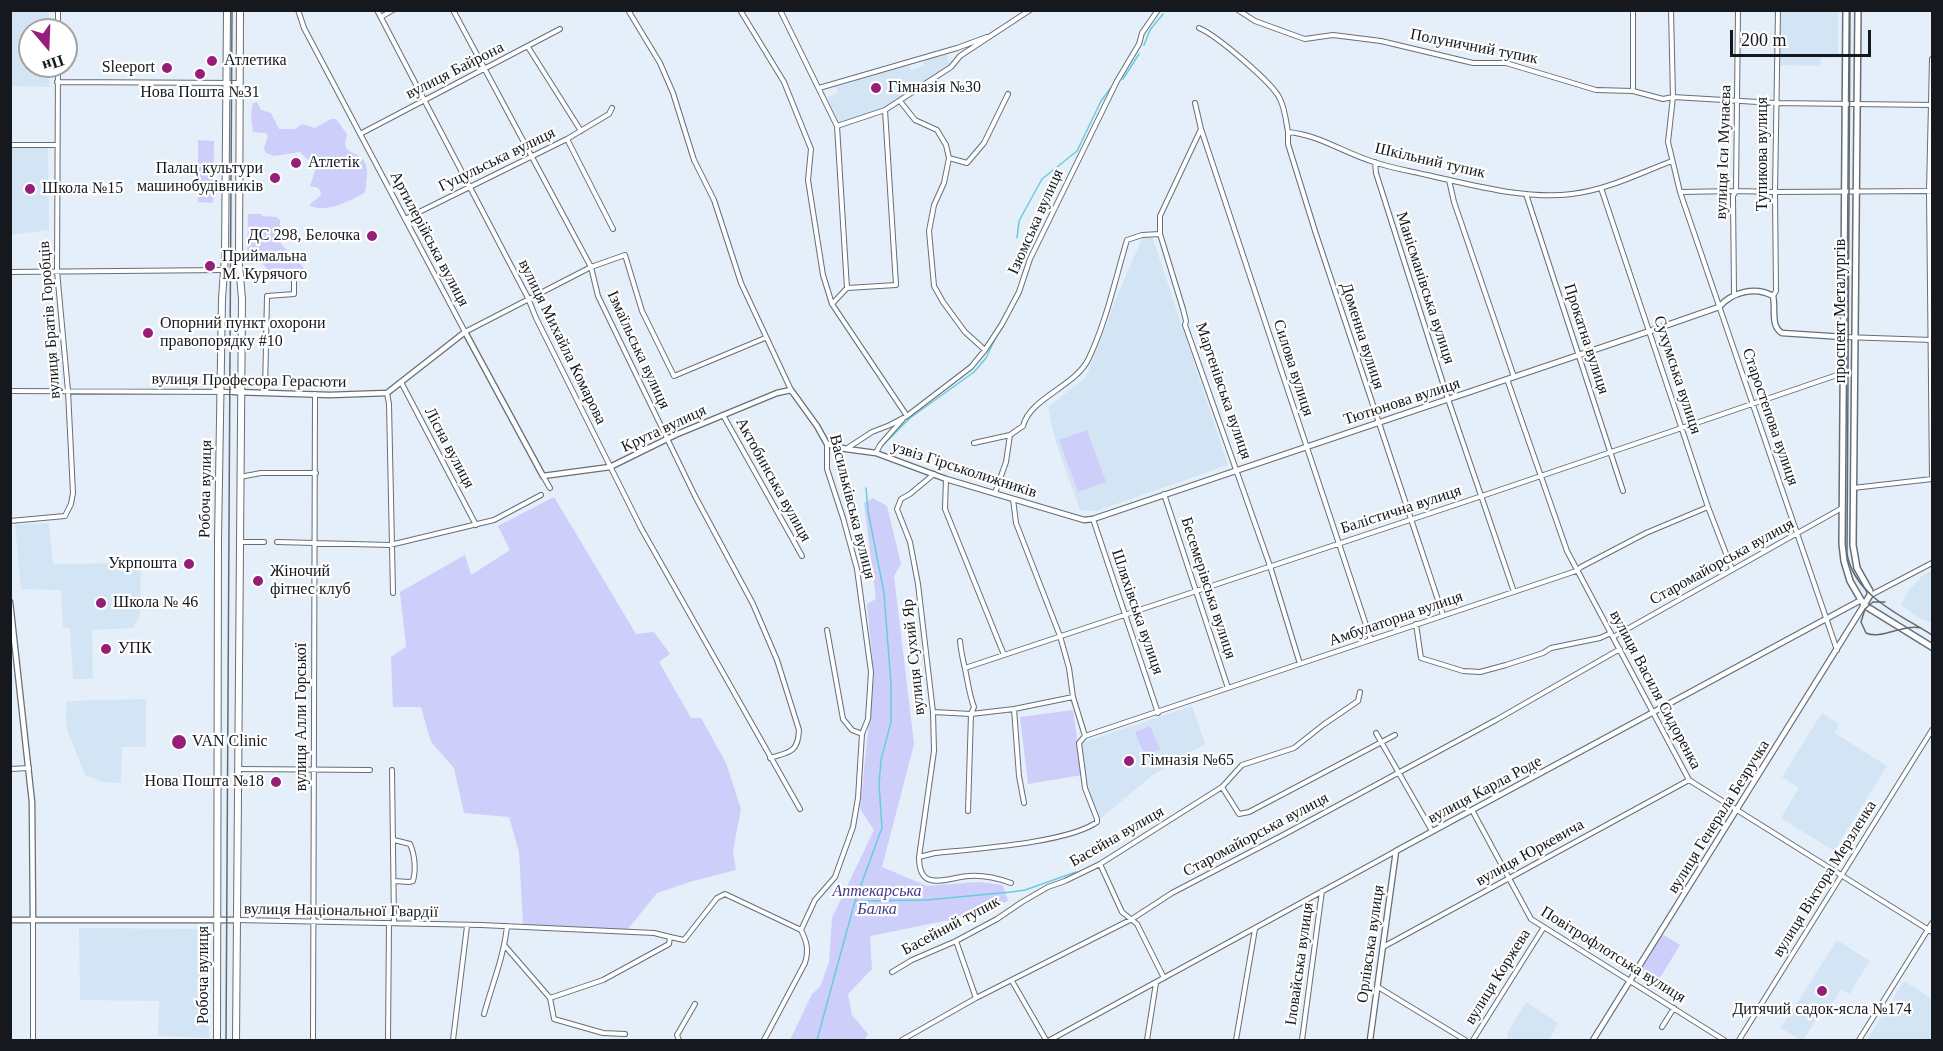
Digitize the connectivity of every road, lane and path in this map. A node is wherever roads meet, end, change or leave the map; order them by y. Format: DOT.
graph roads {
  1 [pos="227,10"];
  2 [pos="240,10"];
  3 [pos="298,10"];
  4 [pos="377,10"];
  5 [pos="393,10"];
  6 [pos="453,10"];
  7 [pos="628,10"];
  8 [pos="740,10"];
  9 [pos="780,10"];
  10 [pos="1030,10"];
  11 [pos="1238,10"];
  12 [pos="1633,10"];
  13 [pos="1671,10"];
  14 [pos="1738,10"];
  15 [pos="1778,10"];
  16 [pos="1846,10"];
  17 [pos="1857,10"];
  18 [pos="1156,11"];
  19 [pos="381,17"];
  20 [pos="1199,28"];
  21 [pos="560,29"];
  22 [pos="995,34"];
  23 [pos="528,47"];
  24 [pos="1932,59"];
  25 [pos="484,70"];
  26 [pos="57,78"];
  27 [pos="57,82"];
  28 [pos="226,83"];
  29 [pos="239,83"];
  30 [pos="819,88"];
  31 [pos="1633,91"];
  32 [pos="1008,94"];
  33 [pos="1672,97"];
  34 [pos="900,100"];
  35 [pos="423,101"];
  36 [pos="1738,102"];
  37 [pos="1195,103"];
  38 [pos="1775,103"];
  39 [pos="1846,104"];
  40 [pos="1857,104"];
  41 [pos="1932,105"];
  42 [pos="612,108"];
  43 [pos="885,110"];
  44 [pos="837,126"];
  45 [pos="1201,129"];
  46 [pos="580,131"];
  47 [pos="1288,132"];
  48 [pos="360,134"];
  49 [pos="567,139"];
  50 [pos="10,145"];
  51 [pos="57,145"];
  52 [pos="532,157"];
  53 [pos="949,158"];
  54 [pos="1672,161"];
  55 [pos="1375,162"];
  56 [pos="1449,180"];
  57 [pos="470,186"];
  58 [pos="1601,188"];
  59 [pos="1736,190"];
  60 [pos="1931,191"];
  61 [pos="1680,192"];
  62 [pos="1775,192"];
  63 [pos="1845,192"];
  64 [pos="1856,192"];
  65 [pos="1526,194"];
  66 [pos="405,219"];
  67 [pos="613,230"];
  68 [pos="1160,234"];
  69 [pos="591,267"];
  70 [pos="225,270"];
  71 [pos="57,271"];
  72 [pos="10,272"];
  73 [pos="294,277"];
  74 [pos="848,288"];
  75 [pos="1734,294"];
  76 [pos="1773,296"];
  77 [pos="528,298"];
  78 [pos="832,304"];
  79 [pos="1719,307"];
  80 [pos="1650,331"];
  81 [pos="465,332"];
  82 [pos="1844,337"];
  83 [pos="1854,337"];
  84 [pos="765,338"];
  85 [pos="1932,340"];
  86 [pos="985,350"];
  87 [pos="1580,354"];
  88 [pos="1843,373"];
  89 [pos="1514,377"];
  90 [pos="1507,379"];
  91 [pos="401,382"];
  92 [pos="791,390"];
  93 [pos="10,391"];
  94 [pos="68,391"];
  95 [pos="220,392"];
  96 [pos="237,392"];
  97 [pos="266,393"];
  98 [pos="387,393"];
  99 [pos="315,394"];
  100 [pos="1448,399"];
  101 [pos="1752,402"];
  102 [pos="723,416"];
  103 [pos="905,417"];
  104 [pos="1378,423"];
  105 [pos="1682,428"];
  106 [pos="1010,435"];
  107 [pos="667,439"];
  108 [pos="974,443"];
  109 [pos="827,444"];
  110 [pos="1306,446"];
  111 [pos="846,449"];
  112 [pos="1610,452"];
  113 [pos="876,453"];
  114 [pos="610,467"];
  115 [pos="1236,470"];
  116 [pos="316,473"];
  117 [pos="934,474"];
  118 [pos="240,477"];
  119 [pos="543,477"];
  120 [pos="1540,477"];
  121 [pos="946,479"];
  122 [pos="1932,479"];
  123 [pos="550,488"];
  124 [pos="1853,488"];
  125 [pos="1623,491"];
  126 [pos="995,493"];
  127 [pos="1164,494"];
  128 [pos="541,495"];
  129 [pos="1482,496"];
  130 [pos="1013,499"];
  131 [pos="1708,507"];
  132 [pos="1842,508"];
  133 [pos="1411,518"];
  134 [pos="1093,519"];
  135 [pos="10,521"];
  136 [pos="476,525"];
  137 [pos="1797,533"];
  138 [pos="240,542"];
  139 [pos="264,542"];
  140 [pos="277,542"];
  141 [pos="316,542"];
  142 [pos="1339,543"];
  143 [pos="390,544"];
  144 [pos="802,556"];
  145 [pos="1932,563"];
  146 [pos="1270,567"];
  147 [pos="1732,569"];
  148 [pos="1576,571"];
  149 [pos="1196,591"];
  150 [pos="1514,592"];
  151 [pos="393,594"];
  152 [pos="1870,595"];
  153 [pos="10,602"];
  154 [pos="1862,602"];
  155 [pos="1126,614"];
  156 [pos="1443,615"];
  157 [pos="1827,618"];
  158 [pos="1416,624"];
  159 [pos="827,630"];
  160 [pos="1612,635"];
  161 [pos="1060,636"];
  162 [pos="1371,640"];
  163 [pos="960,641"];
  164 [pos="1932,647"];
  165 [pos="1620,649"];
  166 [pos="1837,650"];
  167 [pos="1004,655"];
  168 [pos="1300,664"];
  169 [pos="965,668"];
  170 [pos="1228,688"];
  171 [pos="1360,692"];
  172 [pos="1073,697"];
  173 [pos="1014,709"];
  174 [pos="933,712"];
  175 [pos="1158,712"];
  176 [pos="1653,712"];
  177 [pos="971,714"];
  178 [pos="1932,730"];
  179 [pos="1376,733"];
  180 [pos="862,734"];
  181 [pos="1395,735"];
  182 [pos="1085,736"];
  183 [pos="1380,742"];
  184 [pos="770,758"];
  185 [pos="30,768"];
  186 [pos="10,769"];
  187 [pos="237,769"];
  188 [pos="313,770"];
  189 [pos="370,770"];
  190 [pos="392,770"];
  191 [pos="1398,773"];
  192 [pos="1689,780"];
  193 [pos="1222,787"];
  194 [pos="1024,802"];
  195 [pos="800,808"];
  196 [pos="1472,810"];
  197 [pos="968,811"];
  198 [pos="1737,811"];
  199 [pos="1432,831"];
  200 [pos="394,840"];
  201 [pos="1396,851"];
  202 [pos="919,857"];
  203 [pos="1100,864"];
  204 [pos="1842,876"];
  205 [pos="1509,878"];
  206 [pos="394,881"];
  207 [pos="1011,883"];
  208 [pos="1322,891"];
  209 [pos="1022,902"];
  210 [pos="1131,919"];
  211 [pos="10,920"];
  212 [pos="33,920"];
  213 [pos="218,920"];
  214 [pos="237,920"];
  215 [pos="314,920"];
  216 [pos="392,923"];
  217 [pos="1932,923"];
  218 [pos="467,926"];
  219 [pos="507,926"];
  220 [pos="1544,927"];
  221 [pos="1256,928"];
  222 [pos="801,930"];
  223 [pos="1930,931"];
  224 [pos="670,937"];
  225 [pos="956,941"];
  226 [pos="505,946"];
  227 [pos="1383,947"];
  228 [pos="892,972"];
  229 [pos="1164,978"];
  230 [pos="1012,981"];
  231 [pos="1630,981"];
  232 [pos="1156,983"];
  233 [pos="1377,987"];
  234 [pos="550,998"];
  235 [pos="976,998"];
  236 [pos="695,1004"];
  237 [pos="1674,1008"];
  238 [pos="484,1014"];
  239 [pos="1662,1027"];
  240 [pos="603,1033"];
  241 [pos="625,1034"];
  242 [pos="33,1041"];
  243 [pos="217,1041"];
  244 [pos="236,1041"];
  245 [pos="313,1041"];
  246 [pos="388,1041"];
  247 [pos="453,1041"];
  248 [pos="601,1041"];
  249 [pos="679,1041"];
  250 [pos="764,1041"];
  251 [pos="902,1041"];
  252 [pos="1048,1041"];
  253 [pos="1147,1041"];
  254 [pos="1236,1041"];
  255 [pos="1302,1041"];
  256 [pos="1370,1041"];
  257 [pos="1464,1041"];
  258 [pos="1473,1041"];
  259 [pos="1593,1041"];
  260 [pos="1724,1041"];
  261 [pos="1739,1041"];
  262 [pos="1859,1041"];
  1 -- 28 [label="main road, Робоча вулиця"];
  2 -- 29 [label="main road, Робоча вулиця"];
  3 -- 48 [label="street, Артилерійська вулиця"];
  4 -- 19 [label="street, вулиця Михайла Комарова"];
  5 -- 19 [label="street"];
  6 -- 25 [label="street, Ізмаїльська вулиця"];
  7 -- 84 [label="street, Васильківська вулиця"];
  8 -- 78 [label="street"];
  9 -- 30 [label="street"];
  10 -- 22 [label="street"];
  11 -- 31 [label="street, Полуничний тупик"];
  12 -- 31 [label="street"];
  13 -- 33 [label="street, Старостепова вулиця"];
  14 -- 36 [label="street, вулиця Іси Мунаєва"];
  15 -- 38 [label="street, Тупикова вулиця"];
  16 -- 39 [label="main road, проспект Металургів"];
  17 -- 40 [label="main road, проспект Металургів"];
  18 -- 86 [label="street, Ізюмська вулиця"];
  19 -- 35 [label="street, вулиця Михайла Комарова"];
  20 -- 47 [label="street"];
  21 -- 23 [label="street, вулиця Байрона"];
  22 -- 30 [label="street"];
  22 -- 34 [label="street"];
  23 -- 25 [label="street, вулиця Байрона"];
  23 -- 46 [label="street, Гуцульська вулиця"];
  24 -- 41 [label="street"];
  25 -- 35 [label="street, вулиця Байрона"];
  25 -- 52 [label="street, Ізмаїльська вулиця"];
  26 -- 27 [label="street, вулиця Братів Горобців"];
  27 -- 28 [label="street"];
  27 -- 51 [label="street, вулиця Братів Горобців"];
  28 -- 29 [label="street"];
  28 -- 70 [label="main road, Робоча вулиця"];
  29 -- 96 [label="main road, Робоча вулиця"];
  30 -- 44 [label="street"];
  31 -- 33 [label="street, Полуничний тупик"];
  32 -- 53 [label="street"];
  33 -- 36 [label="street, Полуничний тупик"];
  33 -- 54 [label="street, Старостепова вулиця"];
  34 -- 43 [label="street"];
  34 -- 53 [label="street"];
  35 -- 48 [label="street, вулиця Байрона"];
  35 -- 57 [label="street, вулиця Михайла Комарова"];
  36 -- 38 [label="street, Полуничний тупик"];
  36 -- 59 [label="street, вулиця Іси Мунаєва"];
  37 -- 45 [label="street, Силова вулиця"];
  38 -- 39 [label="street, Полуничний тупик"];
  38 -- 62 [label="street, Тупикова вулиця"];
  39 -- 40 [label="street, Полуничний тупик"];
  39 -- 63 [label="main road, проспект Металургів"];
  40 -- 41 [label="street, Полуничний тупик"];
  40 -- 64 [label="main road, проспект Металургів"];
  41 -- 60 [label="street"];
  42 -- 46 [label="street, Гуцульська вулиця"];
  43 -- 44 [label="street"];
  43 -- 74 [label="street"];
  44 -- 74 [label="street"];
  45 -- 68 [label="street, Мартенівська вулиця"];
  45 -- 110 [label="street, Силова вулиця"];
  46 -- 49 [label="street, Гуцульська вулиця"];
  47 -- 55 [label="street, Шкільний тупик"];
  47 -- 104 [label="street, Доменна вулиця"];
  48 -- 66 [label="street, Артилерійська вулиця"];
  49 -- 52 [label="street, Гуцульська вулиця"];
  49 -- 67 [label="street, Гуцульська вулиця"];
  50 -- 51 [label="street"];
  51 -- 71 [label="street, вулиця Братів Горобців"];
  52 -- 57 [label="street, Гуцульська вулиця"];
  52 -- 69 [label="street, Ізмаїльська вулиця"];
  53 -- 86 [label="street"];
  54 -- 58 [label="street, Шкільний тупик"];
  54 -- 61 [label="street, Старостепова вулиця"];
  55 -- 56 [label="street, Шкільний тупик"];
  55 -- 100 [label="street, Манісманівська вулиця"];
  56 -- 65 [label="street, Шкільний тупик"];
  56 -- 89 [label="street"];
  57 -- 66 [label="street, Гуцульська вулиця"];
  57 -- 77 [label="street, вулиця Михайла Комарова"];
  58 -- 65 [label="street, Шкільний тупик"];
  58 -- 80 [label="street, Сухумська вулиця"];
  59 -- 61 [label="street"];
  59 -- 62 [label="street"];
  59 -- 75 [label="street, вулиця Іси Мунаєва"];
  60 -- 64 [label="street"];
  60 -- 85 [label="street"];
  61 -- 79 [label="street, Старостепова вулиця"];
  62 -- 63 [label="street"];
  62 -- 76 [label="street, Тупикова вулиця"];
  63 -- 64 [label="street"];
  63 -- 82 [label="main road, проспект Металургів"];
  64 -- 83 [label="main road, проспект Металургів"];
  65 -- 87 [label="street, Прокатна вулиця"];
  66 -- 81 [label="street, Артилерійська вулиця"];
  68 -- 106 [label="street"];
  68 -- 115 [label="street, Мартенівська вулиця"];
  69 -- 77 [label="street"];
  69 -- 84 [label="street"];
  69 -- 107 [label="street, Ізмаїльська вулиця"];
  70 -- 71 [label="street"];
  70 -- 95 [label="main road, Робоча вулиця"];
  71 -- 72 [label="street"];
  71 -- 94 [label="street, вулиця Братів Горобців"];
  73 -- 97 [label="street"];
  74 -- 78 [label="street"];
  75 -- 76 [label="street"];
  75 -- 79 [label="street"];
  76 -- 82 [label="street"];
  77 -- 81 [label="street"];
  77 -- 114 [label="street, вулиця Михайла Комарова"];
  78 -- 103 [label="street"];
  79 -- 80 [label="street, Тютюнова вулиця"];
  79 -- 101 [label="street, Старостепова вулиця"];
  80 -- 87 [label="street, Тютюнова вулиця"];
  80 -- 105 [label="street, Сухумська вулиця"];
  81 -- 91 [label="street"];
  81 -- 119 [label="street, Артилерійська вулиця"];
  82 -- 83 [label="street"];
  82 -- 88 [label="main road, проспект Металургів"];
  83 -- 85 [label="street"];
  83 -- 124 [label="main road, проспект Металургів"];
  84 -- 92 [label="street, Васильківська вулиця"];
  85 -- 122 [label="street"];
  86 -- 103 [label="street, Ізюмська вулиця"];
  87 -- 89 [label="street, Тютюнова вулиця"];
  87 -- 112 [label="street, Прокатна вулиця"];
  88 -- 101 [label="street, Балістична вулиця"];
  88 -- 132 [label="main road, проспект Металургів"];
  89 -- 90 [label="street, Тютюнова вулиця"];
  90 -- 100 [label="street, Тютюнова вулиця"];
  90 -- 120 [label="street, вулиця Василя Сидоренка"];
  91 -- 98 [label="street"];
  91 -- 136 [label="street, Лісна вулиця"];
  92 -- 102 [label="street, Крута вулиця"];
  92 -- 109 [label="street, Васильківська вулиця"];
  93 -- 94 [label="street, вулиця Професора Герасюти"];
  94 -- 95 [label="street, вулиця Професора Герасюти"];
  94 -- 135 [label="street, вулиця Братів Горобців"];
  95 -- 96 [label="street, вулиця Професора Герасюти"];
  95 -- 213 [label="main road, Робоча вулиця"];
  96 -- 97 [label="street, вулиця Професора Герасюти"];
  96 -- 118 [label="main road, Робоча вулиця"];
  97 -- 99 [label="street, вулиця Професора Герасюти"];
  98 -- 99 [label="street, вулиця Професора Герасюти"];
  98 -- 143 [label="street"];
  99 -- 116 [label="street, вулиця Алли Горської"];
  100 -- 104 [label="street, Тютюнова вулиця"];
  100 -- 129 [label="street, Манісманівська вулиця"];
  101 -- 105 [label="street, Балістична вулиця"];
  101 -- 137 [label="street, Старостепова вулиця"];
  102 -- 107 [label="street, Крута вулиця"];
  102 -- 144 [label="street, Актобинська вулиця"];
  103 -- 111 [label="street, Ізюмська вулиця"];
  103 -- 113 [label="street, Ізюмська вулиця"];
  104 -- 110 [label="street, Тютюнова вулиця"];
  104 -- 133 [label="street, Доменна вулиця"];
  105 -- 112 [label="street, Балістична вулиця"];
  105 -- 131 [label="street, Сухумська вулиця"];
  106 -- 108 [label="street"];
  106 -- 126 [label="street"];
  107 -- 114 [label="street, Крута вулиця"];
  107 -- 184 [label="street, Ізмаїльська вулиця"];
  109 -- 111 [label="street, узвіз Гірськолижників"];
  109 -- 180 [label="street, Васильківська вулиця"];
  110 -- 115 [label="street, Тютюнова вулиця"];
  110 -- 142 [label="street, Силова вулиця"];
  111 -- 113 [label="street, узвіз Гірськолижників"];
  112 -- 120 [label="street, Балістична вулиця"];
  112 -- 125 [label="street, Прокатна вулиця"];
  113 -- 117 [label="street, узвіз Гірськолижників"];
  114 -- 119 [label="street, Крута вулиця"];
  114 -- 184 [label="street, вулиця Михайла Комарова"];
  115 -- 127 [label="street, Тютюнова вулиця"];
  115 -- 146 [label="street, Мартенівська вулиця"];
  116 -- 118 [label="street"];
  116 -- 141 [label="street, вулиця Алли Горської"];
  117 -- 121 [label="street, узвіз Гірськолижників"];
  117 -- 174 [label="street, вулиця Сухий Яр"];
  118 -- 138 [label="main road, Робоча вулиця"];
  119 -- 123 [label="street"];
  120 -- 129 [label="street, Балістична вулиця"];
  120 -- 148 [label="street, вулиця Василя Сидоренка"];
  121 -- 126 [label="street, узвіз Гірськолижників"];
  121 -- 167 [label="street"];
  122 -- 124 [label="street"];
  124 -- 152 [label="main road, проспект Металургів"];
  126 -- 130 [label="street, узвіз Гірськолижників"];
  127 -- 134 [label="street, Тютюнова вулиця"];
  127 -- 149 [label="street, Бесемерівська вулиця"];
  128 -- 136 [label="street"];
  129 -- 133 [label="street, Балістична вулиця"];
  129 -- 150 [label="street, Манісманівська вулиця"];
  130 -- 134 [label="street, узвіз Гірськолижників"];
  130 -- 161 [label="street"];
  131 -- 147 [label="street, Сухумська вулиця"];
  131 -- 148 [label="street, Амбулаторна вулиця"];
  132 -- 137 [label="street, Старомайорська вулиця"];
  132 -- 154 [label="main road, проспект Металургів"];
  133 -- 142 [label="street, Балістична вулиця"];
  133 -- 156 [label="street, Доменна вулиця"];
  134 -- 155 [label="street, Шляхівська вулиця"];
  136 -- 143 [label="street"];
  137 -- 147 [label="street, Старомайорська вулиця"];
  137 -- 157 [label="street, Старостепова вулиця"];
  138 -- 139 [label="street"];
  138 -- 187 [label="main road, Робоча вулиця"];
  140 -- 141 [label="street"];
  141 -- 143 [label="street"];
  141 -- 188 [label="street, вулиця Алли Горської"];
  142 -- 146 [label="street, Балістична вулиця"];
  142 -- 162 [label="street, Силова вулиця"];
  143 -- 151 [label="street"];
  145 -- 152 [label="street"];
  146 -- 149 [label="street, Балістична вулиця"];
  146 -- 168 [label="street, Мартенівська вулиця"];
  147 -- 160 [label="street, Старомайорська вулиця"];
  148 -- 150 [label="street, Амбулаторна вулиця"];
  148 -- 160 [label="street, вулиця Василя Сидоренка"];
  149 -- 155 [label="street, Балістична вулиця"];
  149 -- 170 [label="street, Бесемерівська вулиця"];
  150 -- 156 [label="street, Амбулаторна вулиця"];
  152 -- 154 [label="main road"];
  153 -- 185 [label="street"];
  154 -- 157 [label="street, вулиця Карла Роде"];
  154 -- 164 [label="main road"];
  154 -- 166 [label="street, вулиця Генерала Безручка"];
  155 -- 161 [label="street, Балістична вулиця"];
  155 -- 175 [label="street, Шляхівська вулиця"];
  156 -- 158 [label="street, Амбулаторна вулиця"];
  157 -- 166 [label="street, Старостепова вулиця"];
  157 -- 176 [label="street, вулиця Карла Роде"];
  158 -- 160 [label="street, Старомайорська вулиця"];
  158 -- 162 [label="street, Амбулаторна вулиця"];
  159 -- 180 [label="street"];
  160 -- 165 [label="street, вулиця Василя Сидоренка"];
  161 -- 167 [label="street, Балістична вулиця"];
  161 -- 172 [label="street"];
  162 -- 168 [label="street, Амбулаторна вулиця"];
  163 -- 169 [label="street"];
  165 -- 176 [label="street, вулиця Василя Сидоренка"];
  165 -- 191 [label="street, Старомайорська вулиця"];
  166 -- 198 [label="street, вулиця Генерала Безручка"];
  167 -- 169 [label="street, Балістична вулиця"];
  168 -- 170 [label="street, Амбулаторна вулиця"];
  169 -- 177 [label="street"];
  170 -- 175 [label="street, Амбулаторна вулиця"];
  171 -- 193 [label="street, Басейна вулиця"];
  172 -- 173 [label="street"];
  172 -- 182 [label="street"];
  173 -- 177 [label="street"];
  173 -- 194 [label="street"];
  174 -- 177 [label="street"];
  174 -- 202 [label="street, вулиця Сухий Яр"];
  175 -- 182 [label="street, Амбулаторна вулиця"];
  176 -- 192 [label="street, вулиця Василя Сидоренка"];
  176 -- 196 [label="street, вулиця Карла Роде"];
  177 -- 197 [label="street"];
  178 -- 204 [label="street, вулиця Віктора Мерзленка"];
  179 -- 183 [label="street"];
  180 -- 222 [label="street, Васильківська вулиця"];
  181 -- 183 [label="street"];
  182 -- 202 [label="street"];
  183 -- 191 [label="street"];
  183 -- 193 [label="street"];
  184 -- 195 [label="street, вулиця Михайла Комарова"];
  185 -- 186 [label="street"];
  185 -- 212 [label="street"];
  187 -- 188 [label="street"];
  187 -- 214 [label="main road, Робоча вулиця"];
  188 -- 189 [label="street"];
  188 -- 215 [label="street, вулиця Алли Горської"];
  190 -- 200 [label="street"];
  191 -- 199 [label="street"];
  191 -- 210 [label="street, Старомайорська вулиця"];
  192 -- 198 [label="street, вулиця Василя Сидоренка"];
  192 -- 205 [label="street, вулиця Юркевича"];
  193 -- 203 [label="street, Басейна вулиця"];
  196 -- 199 [label="street, вулиця Карла Роде"];
  196 -- 205 [label="street, Повітрофлотська вулиця"];
  198 -- 204 [label="street, вулиця Василя Сидоренка"];
  198 -- 231 [label="street, вулиця Генерала Безручка"];
  199 -- 201 [label="street, вулиця Карла Роде"];
  200 -- 206 [label="street"];
  200 -- 206 [label="street"];
  201 -- 208 [label="street, вулиця Карла Роде"];
  201 -- 227 [label="street, Орлівська вулиця"];
  202 -- 207 [label="street"];
  203 -- 209 [label="street, Басейна вулиця"];
  203 -- 210 [label="street"];
  204 -- 223 [label="street, вулиця Василя Сидоренка"];
  204 -- 261 [label="street, вулиця Віктора Мерзленка"];
  205 -- 220 [label="street, Повітрофлотська вулиця"];
  205 -- 227 [label="street, вулиця Юркевича"];
  206 -- 216 [label="street"];
  208 -- 221 [label="street, вулиця Карла Роде"];
  208 -- 255 [label="street, Іловайська вулиця"];
  209 -- 225 [label="street, Басейний тупик"];
  210 -- 229 [label="street"];
  210 -- 230 [label="street, Старомайорська вулиця"];
  211 -- 212 [label="street, вулиця Національної Гвардії"];
  212 -- 213 [label="street, вулиця Національної Гвардії"];
  212 -- 242 [label="street"];
  213 -- 214 [label="street, вулиця Національної Гвардії"];
  213 -- 243 [label="main road, Робоча вулиця"];
  214 -- 215 [label="street, вулиця Національної Гвардії"];
  214 -- 244 [label="main road, Робоча вулиця"];
  215 -- 216 [label="street, вулиця Національної Гвардії"];
  215 -- 245 [label="street, вулиця Алли Горської"];
  216 -- 218 [label="street, вулиця Національної Гвардії"];
  216 -- 246 [label="street"];
  217 -- 223 [label="street"];
  218 -- 219 [label="street, вулиця Національної Гвардії"];
  218 -- 247 [label="street"];
  219 -- 224 [label="street, вулиця Національної Гвардії"];
  219 -- 226 [label="street"];
  220 -- 231 [label="street, Повітрофлотська вулиця"];
  220 -- 258 [label="street, вулиця Коржева"];
  221 -- 229 [label="street, вулиця Карла Роде"];
  221 -- 254 [label="street"];
  222 -- 224 [label="street"];
  222 -- 250 [label="street"];
  223 -- 262 [label="street"];
  224 -- 234 [label="street"];
  225 -- 228 [label="street, Басейний тупик"];
  225 -- 235 [label="street"];
  226 -- 234 [label="street"];
  226 -- 238 [label="street"];
  227 -- 233 [label="street, Орлівська вулиця"];
  229 -- 232 [label="street, вулиця Карла Роде"];
  230 -- 235 [label="street, Старомайорська вулиця"];
  230 -- 252 [label="street"];
  231 -- 237 [label="street, Повітрофлотська вулиця"];
  231 -- 259 [label="street, вулиця Генерала Безручка"];
  232 -- 252 [label="street, вулиця Карла Роде"];
  232 -- 253 [label="street"];
  233 -- 256 [label="street, Орлівська вулиця"];
  233 -- 257 [label="street"];
  234 -- 240 [label="street"];
  235 -- 251 [label="street, Старомайорська вулиця"];
  236 -- 249 [label="street"];
  237 -- 239 [label="street"];
  237 -- 260 [label="street, Повітрофлотська вулиця"];
  240 -- 241 [label="street"];
  240 -- 248 [label="street"];
}
